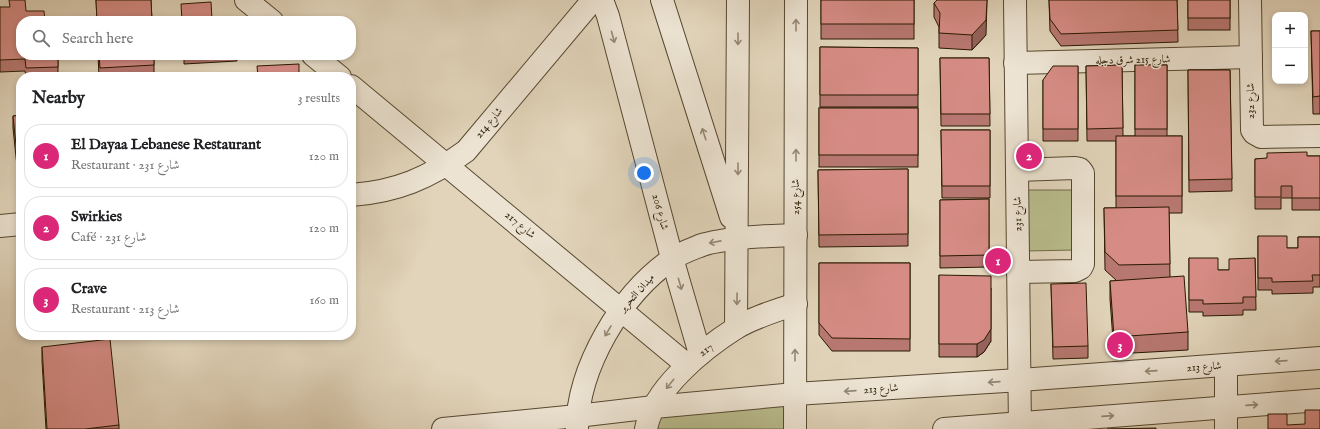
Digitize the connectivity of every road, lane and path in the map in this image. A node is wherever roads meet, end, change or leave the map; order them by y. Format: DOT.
graph roads {
  1 [pos="246,0"];
  2 [pos="593,0"];
  3 [pos="602,0"];
  4 [pos="662,0"];
  5 [pos="738,0"];
  6 [pos="796,0"];
  7 [pos="1015,0"];
  8 [pos="1250,0"];
  9 [pos="266,16"];
  10 [pos="1250,57"];
  11 [pos="319,60"];
  12 [pos="1015,63"];
  13 [pos="334,72"];
  14 [pos="356,90"];
  15 [pos="1320,136"];
  16 [pos="447,165"];
  17 [pos="1017,170"];
  18 [pos="356,195"];
  19 [pos="16,224"];
  20 [pos="0,226"];
  21 [pos="796,235"];
  22 [pos="737,238"];
  23 [pos="672,258"];
  24 [pos="1018,272"];
  25 [pos="796,304"];
  26 [pos="621,309"];
  27 [pos="736,328"];
  28 [pos="1320,358"];
  29 [pos="694,359"];
  30 [pos="1226,365"];
  31 [pos="1020,380"];
  32 [pos="795,394"];
  33 [pos="1320,400"];
  34 [pos="654,407"];
  35 [pos="1226,407"];
  36 [pos="577,423"];
  37 [pos="1020,426"];
  38 [pos="443,429"];
  39 [pos="646,429"];
  40 [pos="795,429"];
  41 [pos="944,429"];
  42 [pos="1226,429"];
  1 -- 9 [label="street"];
  2 -- 16 [label="street, شارع 214"];
  3 -- 23 [label="street, شارع 206, one-way"];
  22 -- 4 [label="street, one-way"];
  5 -- 22 [label="street, one-way"];
  21 -- 6 [label="street, شارع 254, one-way"];
  7 -- 12 [label="street, شارع 231"];
  8 -- 10 [label="street, شارع 232"];
  10 -- 12 [label="street, شارع 215 شرق دجله"];
  10 -- 15 [label="street, شارع 232"];
  11 -- 13 [label="street"];
  12 -- 17 [label="street, شارع 231"];
  14 -- 16 [label="street, شارع 217"];
  16 -- 18 [label="street, شارع 214"];
  16 -- 26 [label="street, شارع 217"];
  17 -- 24 [label="street, شارع 231"];
  17 -- 24 [label="street"];
  19 -- 20 [label="street"];
  21 -- 22 [label="street, ميدان التحرير"];
  21 -- 25 [label="street, شارع 254"];
  22 -- 23 [label="street, ميدان التحرير, one-way"];
  22 -- 27 [label="street, one-way"];
  23 -- 26 [label="street, ميدان التحرير"];
  23 -- 29 [label="street, شارع 206, one-way"];
  24 -- 31 [label="street, شارع 231"];
  25 -- 27 [label="street, 217"];
  32 -- 25 [label="street, شارع 254, one-way"];
  26 -- 29 [label="street, شارع 217"];
  26 -- 36 [label="street, ميدان التحرير, one-way"];
  27 -- 29 [label="street, 217"];
  28 -- 30 [label="street, شارع 213, one-way"];
  29 -- 34 [label="street, 217, one-way"];
  30 -- 31 [label="street, شارع 213, one-way"];
  30 -- 35 [label="street"];
  31 -- 32 [label="street, شارع 213, one-way"];
  31 -- 37 [label="street, شارع 231"];
  32 -- 34 [label="street, شارع 213"];
  32 -- 40 [label="street"];
  35 -- 33 [label="street, one-way"];
  34 -- 36 [label="street, شارع 213"];
  34 -- 39 [label="street, 217"];
  37 -- 35 [label="street, one-way"];
  35 -- 42 [label="street"];
  36 -- 38 [label="street, شارع 213"];
  37 -- 41 [label="street"];
}
